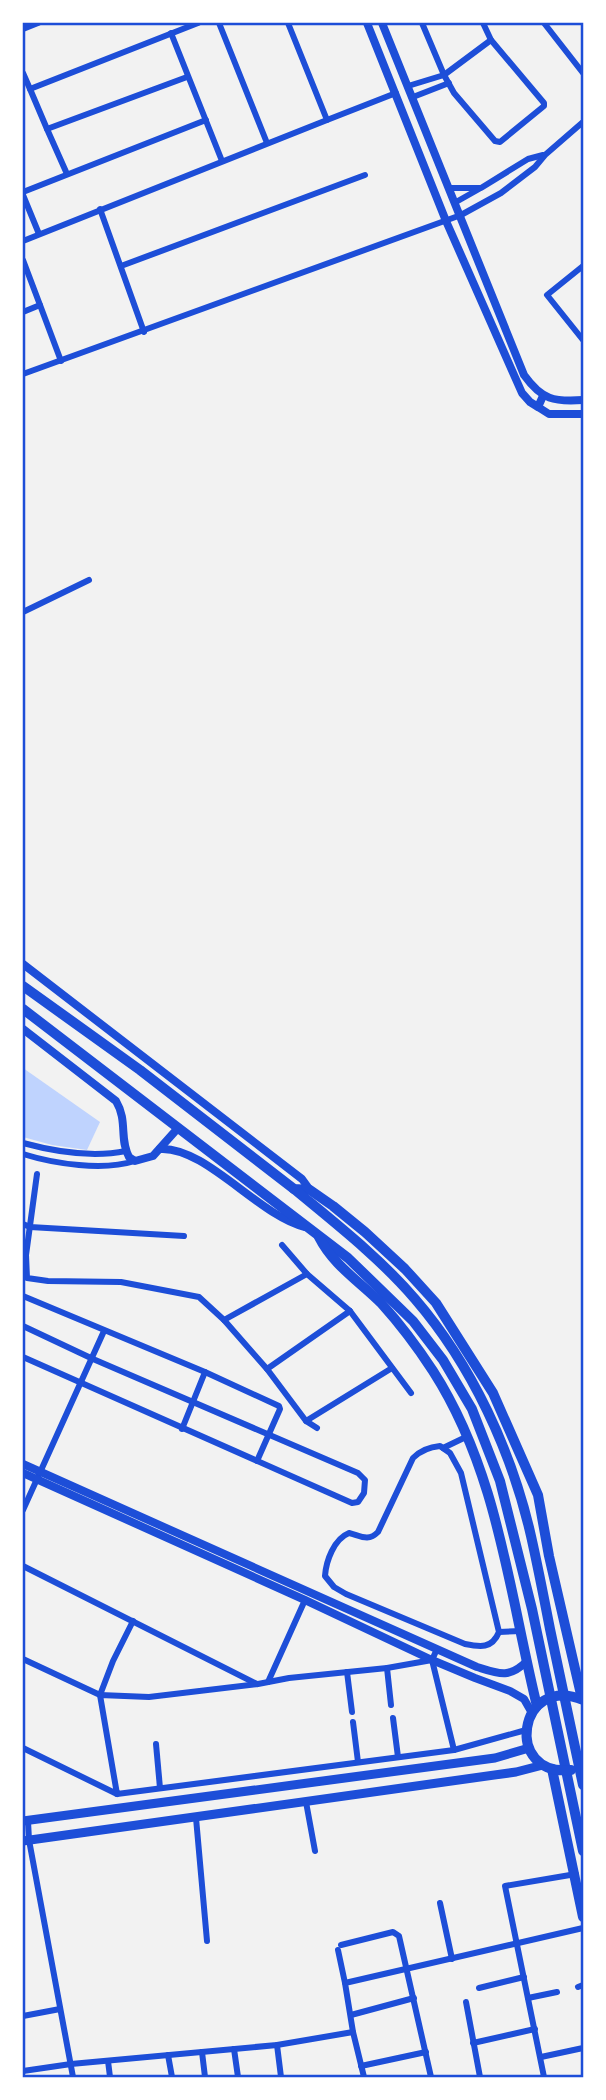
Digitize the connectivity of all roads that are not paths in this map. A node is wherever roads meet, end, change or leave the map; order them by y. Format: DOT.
graph roads {
  1 [pos="38,23"];
  2 [pos="198,23"];
  3 [pos="219,23"];
  4 [pos="288,23"];
  5 [pos="368,23"];
  6 [pos="383,23"];
  7 [pos="422,23"];
  8 [pos="484,23"];
  9 [pos="544,23"];
  10 [pos="23,29"];
  11 [pos="171,33"];
  12 [pos="491,40"];
  13 [pos="23,73"];
  14 [pos="583,73"];
  15 [pos="444,75"];
  16 [pos="187,77"];
  17 [pos="449,83"];
  18 [pos="408,86"];
  19 [pos="30,89"];
  20 [pos="396,93"];
  21 [pos="412,97"];
  22 [pos="206,120"];
  23 [pos="327,120"];
  24 [pos="583,122"];
  25 [pos="47,129"];
  26 [pos="267,143"];
  27 [pos="545,155"];
  28 [pos="222,161"];
  29 [pos="67,174"];
  30 [pos="365,175"];
  31 [pos="449,188"];
  32 [pos="481,188"];
  33 [pos="23,193"];
  34 [pos="456,202"];
  35 [pos="100,209"];
  36 [pos="461,215"];
  37 [pos="446,221"];
  38 [pos="39,234"];
  39 [pos="23,241"];
  40 [pos="23,260"];
  41 [pos="121,266"];
  42 [pos="583,266"];
  43 [pos="40,305"];
  44 [pos="23,312"];
  45 [pos="144,332"];
  46 [pos="583,340"];
  47 [pos="61,360"];
  48 [pos="23,374"];
  49 [pos="543,396"];
  50 [pos="583,400"];
  51 [pos="538,407"];
  52 [pos="583,414"];
  53 [pos="89,580"];
  54 [pos="23,612"];
  55 [pos="23,964"];
  56 [pos="23,986"];
  57 [pos="23,1009"];
  58 [pos="23,1028"];
  59 [pos="178,1128"];
  60 [pos="23,1143"];
  61 [pos="160,1149"];
  62 [pos="126,1151"];
  63 [pos="23,1154"];
  64 [pos="135,1161"];
  65 [pos="37,1174"];
  66 [pos="293,1189"];
  67 [pos="310,1190"];
  68 [pos="23,1224"];
  69 [pos="30,1227"];
  70 [pos="313,1231"];
  71 [pos="184,1236"];
  72 [pos="282,1245"];
  73 [pos="307,1274"];
  74 [pos="25,1278"];
  75 [pos="23,1296"];
  76 [pos="350,1311"];
  77 [pos="224,1320"];
  78 [pos="23,1326"];
  79 [pos="104,1331"];
  80 [pos="23,1357"];
  81 [pos="93,1359"];
  82 [pos="393,1368"];
  83 [pos="267,1369"];
  84 [pos="205,1372"];
  85 [pos="81,1382"];
  86 [pos="411,1393"];
  87 [pos="193,1401"];
  88 [pos="306,1421"];
  89 [pos="317,1428"];
  90 [pos="181,1429"];
  91 [pos="269,1434"];
  92 [pos="468,1436"];
  93 [pos="443,1448"];
  94 [pos="257,1461"];
  95 [pos="23,1464"];
  96 [pos="23,1473"];
  97 [pos="38,1476"];
  98 [pos="23,1510"];
  99 [pos="23,1566"];
  100 [pos="556,1585"];
  101 [pos="343,1592"];
  102 [pos="513,1595"];
  103 [pos="305,1600"];
  104 [pos="338,1606"];
  105 [pos="133,1621"];
  106 [pos="521,1631"];
  107 [pos="499,1632"];
  108 [pos="472,1646"];
  109 [pos="436,1649"];
  110 [pos="23,1659"];
  111 [pos="432,1660"];
  112 [pos="527,1661"];
  113 [pos="465,1662"];
  114 [pos="387,1668"];
  115 [pos="347,1672"];
  116 [pos="268,1682"];
  117 [pos="258,1685"];
  118 [pos="100,1695"];
  119 [pos="583,1699"];
  120 [pos="391,1705"];
  121 [pos="534,1709"];
  122 [pos="352,1712"];
  123 [pos="393,1718"];
  124 [pos="353,1722"];
  125 [pos="526,1730"];
  126 [pos="156,1744"];
  127 [pos="23,1748"];
  128 [pos="529,1748"];
  129 [pos="454,1750"];
  130 [pos="398,1757"];
  131 [pos="358,1762"];
  132 [pos="583,1766"];
  133 [pos="547,1767"];
  134 [pos="583,1785"];
  135 [pos="160,1788"];
  136 [pos="117,1794"];
  137 [pos="306,1802"];
  138 [pos="196,1818"];
  139 [pos="25,1821"];
  140 [pos="26,1840"];
  141 [pos="583,1851"];
  142 [pos="315,1852"];
  143 [pos="576,1874"];
  144 [pos="440,1903"];
  145 [pos="583,1917"];
  146 [pos="583,1928"];
  147 [pos="207,1941"];
  148 [pos="517,1944"];
  149 [pos="452,1959"];
  150 [pos="407,1969"];
  151 [pos="524,1977"];
  152 [pos="345,1983"];
  153 [pos="479,1988"];
  154 [pos="557,1992"];
  155 [pos="414,1998"];
  156 [pos="528,1998"];
  157 [pos="466,2002"];
  158 [pos="60,2009"];
  159 [pos="351,2015"];
  160 [pos="23,2016"];
  161 [pos="535,2029"];
  162 [pos="353,2032"];
  163 [pos="472,2043"];
  164 [pos="277,2045"];
  165 [pos="583,2048"];
  166 [pos="234,2049"];
  167 [pos="202,2052"];
  168 [pos="426,2052"];
  169 [pos="168,2055"];
  170 [pos="541,2057"];
  171 [pos="108,2061"];
  172 [pos="71,2064"];
  173 [pos="361,2066"];
  174 [pos="23,2071"];
  175 [pos="73,2077"];
  176 [pos="110,2077"];
  177 [pos="172,2077"];
  178 [pos="205,2077"];
  179 [pos="238,2077"];
  180 [pos="281,2077"];
  181 [pos="364,2077"];
  182 [pos="431,2077"];
  183 [pos="480,2077"];
  184 [pos="544,2077"];
  1 -- 10 [label="street"];
  2 -- 11 [label="street"];
  3 -- 26 [label="street"];
  4 -- 23 [label="street"];
  5 -- 20 [label="street"];
  6 -- 18 [label="street"];
  7 -- 15 [label="street"];
  8 -- 12 [label="street"];
  9 -- 14 [label="street"];
  11 -- 16 [label="street"];
  11 -- 19 [label="street"];
  12 -- 15 [label="street"];
  12 -- 17 [label="street"];
  13 -- 19 [label="street"];
  15 -- 17 [label="street"];
  15 -- 18 [label="street"];
  16 -- 22 [label="street"];
  16 -- 25 [label="street"];
  17 -- 21 [label="street"];
  18 -- 21 [label="street"];
  19 -- 25 [label="street"];
  20 -- 23 [label="street"];
  20 -- 37 [label="street"];
  21 -- 31 [label="street"];
  22 -- 28 [label="street"];
  22 -- 29 [label="street"];
  23 -- 26 [label="street"];
  24 -- 27 [label="street"];
  25 -- 29 [label="street"];
  26 -- 28 [label="street"];
  27 -- 32 [label="street"];
  27 -- 36 [label="street"];
  28 -- 35 [label="street"];
  29 -- 33 [label="street"];
  30 -- 41 [label="street"];
  31 -- 32 [label="street"];
  31 -- 34 [label="street"];
  32 -- 34 [label="street"];
  33 -- 38 [label="street"];
  34 -- 36 [label="street"];
  35 -- 38 [label="street"];
  35 -- 41 [label="street"];
  36 -- 37 [label="street"];
  36 -- 49 [label="street"];
  37 -- 45 [label="street"];
  37 -- 51 [label="street"];
  38 -- 39 [label="street"];
  40 -- 43 [label="street"];
  41 -- 45 [label="street"];
  42 -- 46 [label="street"];
  43 -- 44 [label="street"];
  43 -- 47 [label="street"];
  45 -- 47 [label="street"];
  47 -- 48 [label="street"];
  49 -- 50 [label="street"];
  49 -- 51 [label="street"];
  51 -- 52 [label="street"];
  53 -- 54 [label="street"];
  55 -- 67 [label="street"];
  56 -- 66 [label="main road"];
  57 -- 59 [label="main road"];
  58 -- 62 [label="street"];
  59 -- 61 [label="street"];
  59 -- 70 [label="main road"];
  60 -- 62 [label="street"];
  61 -- 64 [label="street"];
  61 -- 70 [label="street"];
  62 -- 64 [label="street"];
  63 -- 64 [label="street"];
  65 -- 69 [label="street"];
  66 -- 67 [label="main road"];
  66 -- 134 [label="main road"];
  67 -- 100 [label="main road"];
  68 -- 69 [label="street"];
  69 -- 71 [label="street"];
  69 -- 74 [label="street"];
  70 -- 92 [label="main road"];
  70 -- 141 [label="main road"];
  72 -- 73 [label="street"];
  73 -- 76 [label="street"];
  73 -- 77 [label="street"];
  74 -- 77 [label="street"];
  75 -- 79 [label="street"];
  76 -- 82 [label="street"];
  76 -- 83 [label="street"];
  77 -- 83 [label="street"];
  78 -- 81 [label="street"];
  79 -- 81 [label="street"];
  79 -- 84 [label="street"];
  80 -- 85 [label="street"];
  81 -- 85 [label="street"];
  81 -- 87 [label="street"];
  82 -- 86 [label="street"];
  82 -- 88 [label="street"];
  83 -- 88 [label="street"];
  84 -- 87 [label="street"];
  84 -- 91 [label="street"];
  85 -- 90 [label="street"];
  85 -- 97 [label="street"];
  87 -- 90 [label="street"];
  87 -- 91 [label="street"];
  88 -- 89 [label="street"];
  90 -- 94 [label="street"];
  91 -- 94 [label="street"];
  91 -- 94 [label="street"];
  92 -- 93 [label="street"];
  92 -- 102 [label="main road"];
  93 -- 101 [label="street"];
  93 -- 107 [label="street"];
  95 -- 97 [label="street"];
  96 -- 97 [label="street"];
  97 -- 98 [label="street"];
  97 -- 103 [label="street"];
  97 -- 104 [label="street"];
  99 -- 105 [label="street"];
  100 -- 102 [label="main road"];
  100 -- 119 [label="main road"];
  101 -- 104 [label="street"];
  101 -- 108 [label="street"];
  102 -- 106 [label="main road"];
  103 -- 111 [label="street"];
  103 -- 116 [label="street"];
  104 -- 109 [label="street"];
  105 -- 117 [label="street"];
  105 -- 118 [label="street"];
  106 -- 107 [label="street"];
  106 -- 112 [label="main road"];
  107 -- 108 [label="street"];
  108 -- 113 [label="street"];
  109 -- 111 [label="street"];
  109 -- 113 [label="street"];
  110 -- 118 [label="street"];
  111 -- 114 [label="street"];
  111 -- 121 [label="street"];
  111 -- 129 [label="street"];
  112 -- 113 [label="street"];
  112 -- 121 [label="main road"];
  114 -- 115 [label="street"];
  114 -- 120 [label="street"];
  115 -- 116 [label="street"];
  115 -- 122 [label="street"];
  116 -- 117 [label="street"];
  117 -- 118 [label="street"];
  118 -- 136 [label="street"];
  119 -- 121 [label="main road"];
  121 -- 125 [label="main road"];
  123 -- 130 [label="street"];
  124 -- 131 [label="street"];
  125 -- 128 [label="main road"];
  125 -- 129 [label="street"];
  126 -- 135 [label="street"];
  127 -- 136 [label="street"];
  128 -- 133 [label="main road"];
  128 -- 139 [label="main road"];
  129 -- 130 [label="street"];
  130 -- 131 [label="street"];
  131 -- 135 [label="street"];
  132 -- 133 [label="main road"];
  133 -- 137 [label="main road"];
  133 -- 143 [label="main road"];
  135 -- 136 [label="street"];
  137 -- 138 [label="main road"];
  137 -- 142 [label="street"];
  138 -- 140 [label="main road"];
  138 -- 147 [label="street"];
  139 -- 140 [label="street"];
  140 -- 158 [label="street"];
  143 -- 145 [label="main road"];
  143 -- 148 [label="street"];
  144 -- 149 [label="street"];
  146 -- 148 [label="street"];
  148 -- 149 [label="street"];
  148 -- 151 [label="street"];
  149 -- 150 [label="street"];
  150 -- 152 [label="street"];
  150 -- 152 [label="street"];
  150 -- 155 [label="street"];
  151 -- 153 [label="street"];
  151 -- 156 [label="street"];
  152 -- 159 [label="street"];
  154 -- 156 [label="street"];
  155 -- 159 [label="street"];
  155 -- 168 [label="street"];
  156 -- 161 [label="street"];
  157 -- 163 [label="street"];
  158 -- 160 [label="street"];
  158 -- 172 [label="street"];
  159 -- 162 [label="street"];
  161 -- 163 [label="street"];
  161 -- 170 [label="street"];
  162 -- 164 [label="street"];
  162 -- 173 [label="street"];
  163 -- 183 [label="street"];
  164 -- 166 [label="street"];
  164 -- 180 [label="street"];
  165 -- 170 [label="street"];
  166 -- 167 [label="street"];
  166 -- 179 [label="street"];
  167 -- 169 [label="street"];
  167 -- 178 [label="street"];
  168 -- 173 [label="street"];
  168 -- 182 [label="street"];
  169 -- 171 [label="street"];
  169 -- 177 [label="street"];
  170 -- 184 [label="street"];
  171 -- 172 [label="street"];
  171 -- 176 [label="street"];
  172 -- 174 [label="street"];
  172 -- 175 [label="street"];
  173 -- 181 [label="street"];
}
